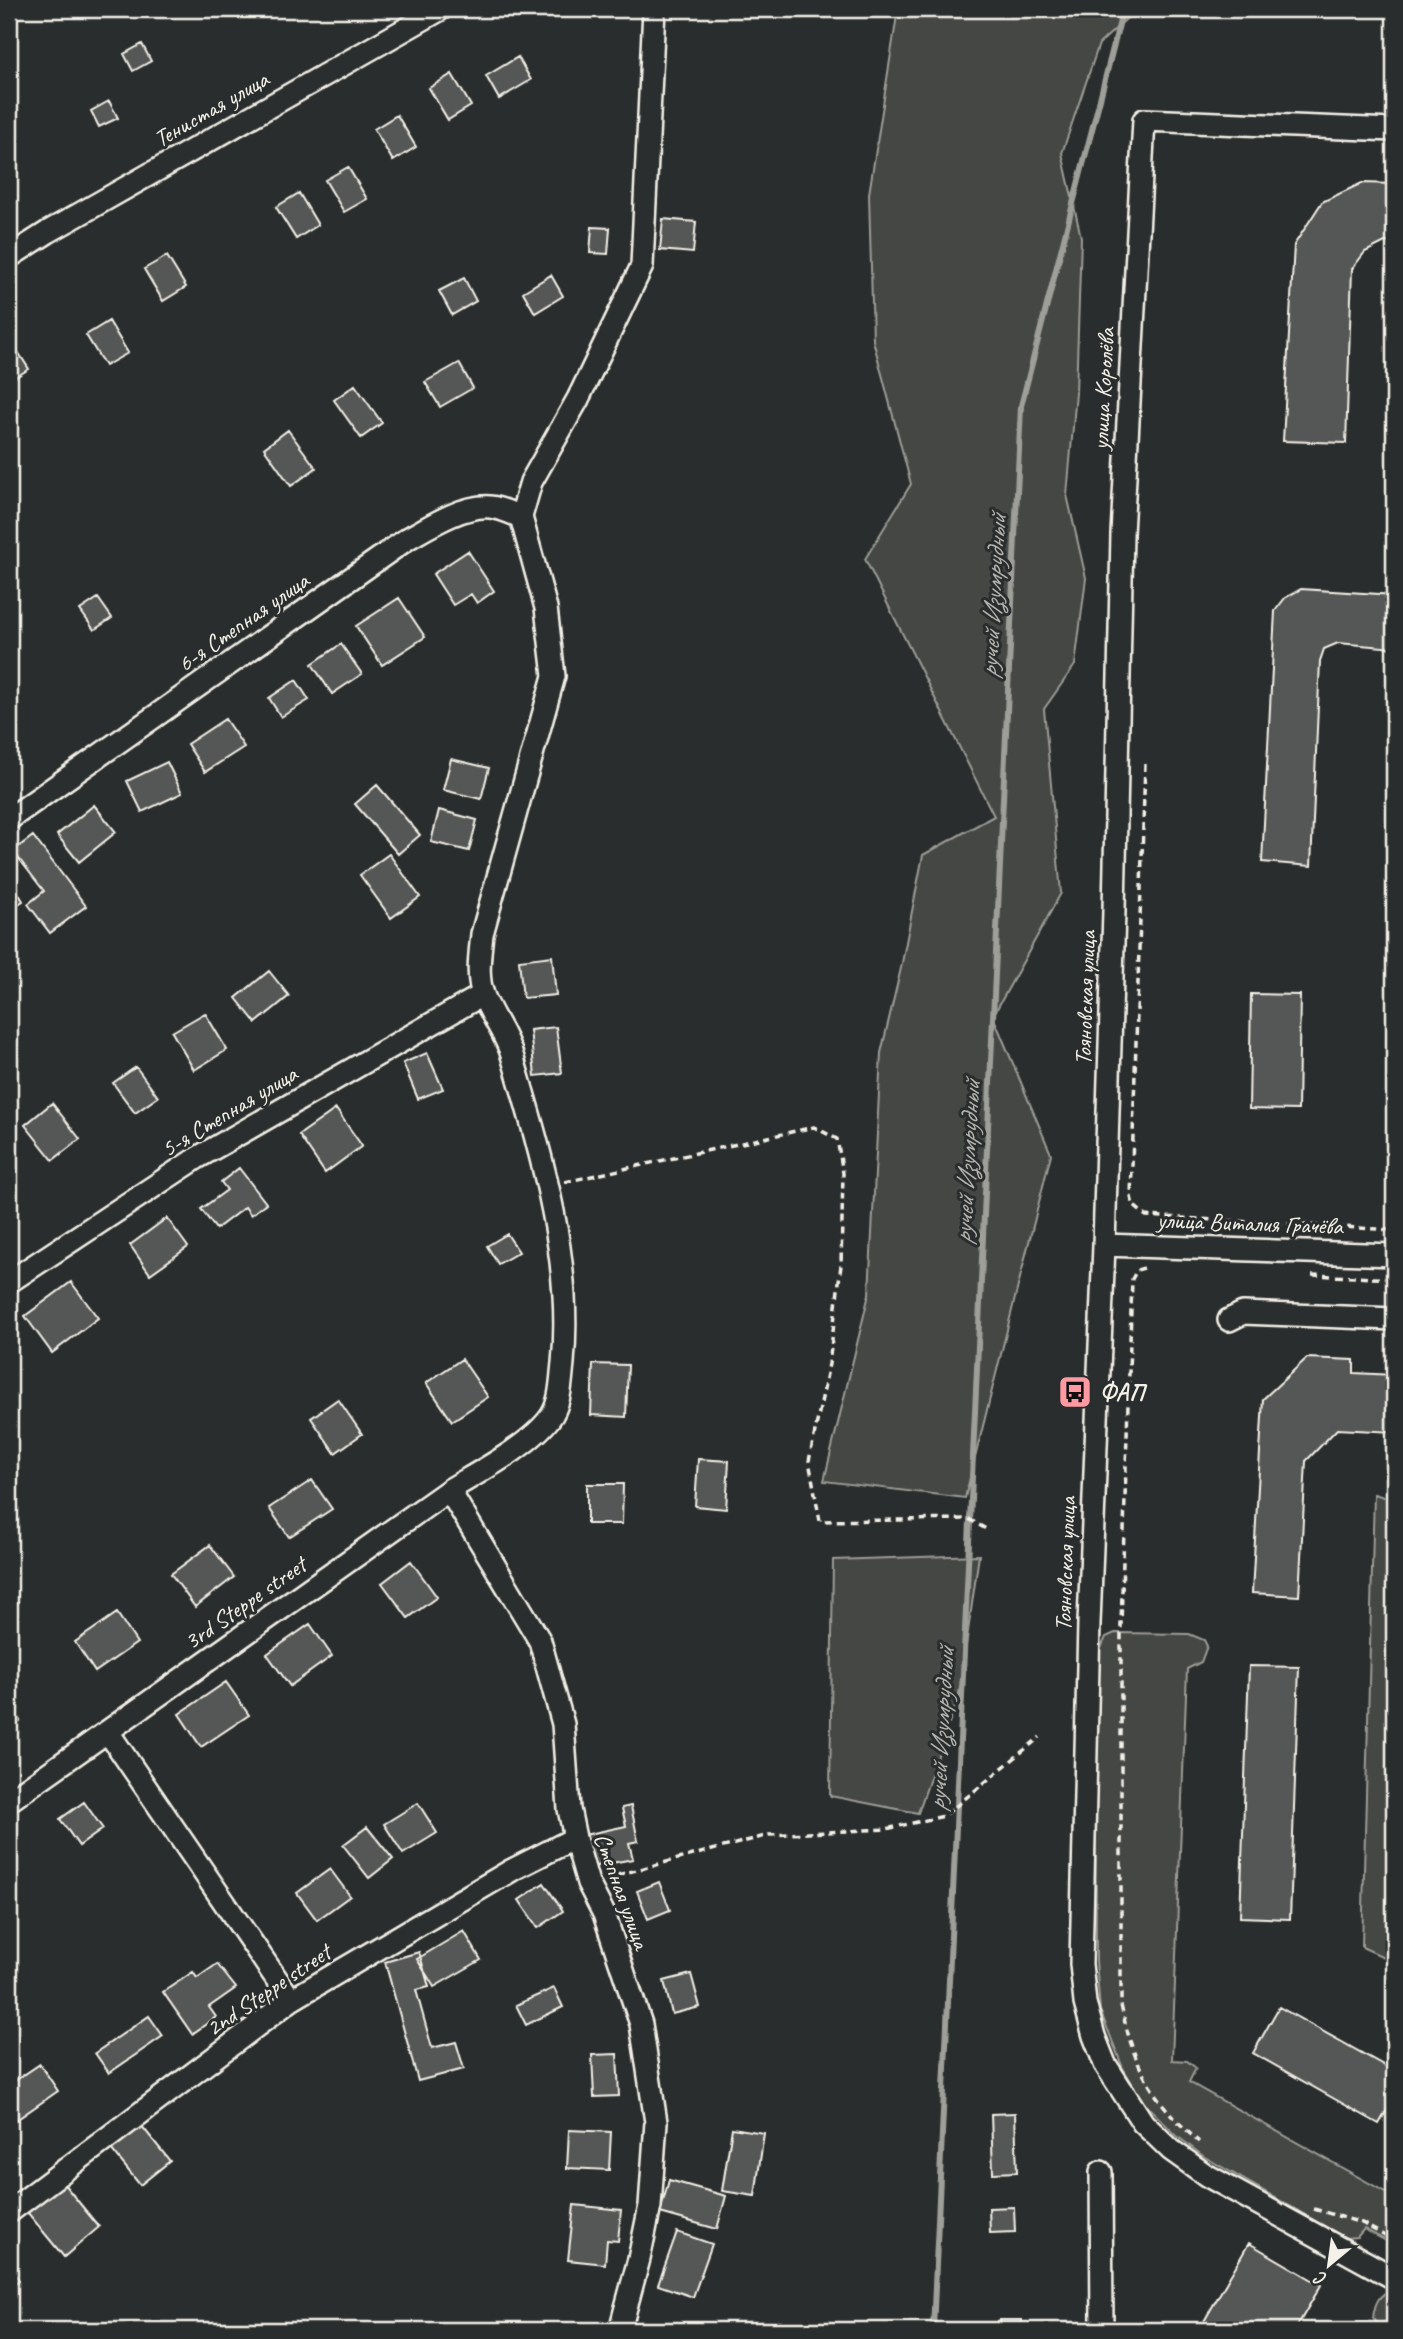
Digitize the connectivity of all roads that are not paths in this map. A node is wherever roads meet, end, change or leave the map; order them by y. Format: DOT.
graph roads {
  1 [pos="441,9"];
  2 [pos="654,9"];
  3 [pos="1394,130"];
  4 [pos="9,257"];
  5 [pos="521,517"];
  6 [pos="9,818"];
  7 [pos="1114,911"];
  8 [pos="482,995"];
  9 [pos="1104,1245"];
  10 [pos="1394,1255"];
  11 [pos="9,1282"];
  12 [pos="1394,1319"];
  13 [pos="1230,1320"];
  14 [pos="449,1490"];
  15 [pos="108,1732"];
  16 [pos="9,1801"];
  17 [pos="575,1838"];
  18 [pos="291,2000"];
  19 [pos="1101,2172"];
  20 [pos="9,2212"];
  21 [pos="1394,2278"];
  22 [pos="620,2330"];
  23 [pos="1102,2330"];
  1 -- 4 [label="street, Тенистая улица"];
  2 -- 5 [label="street"];
  3 -- 7 [label="street, улица Королёва"];
  5 -- 6 [label="street, 6-я Степная улица"];
  5 -- 8 [label="street"];
  7 -- 9 [label="street, Тояновская улица"];
  8 -- 11 [label="street, 5-я Степная улица"];
  8 -- 14 [label="street, 3rd Steppe street"];
  9 -- 10 [label="street, улица Виталия Грачёва"];
  9 -- 21 [label="street, Тояновская улица"];
  12 -- 13 [label="street"];
  14 -- 15 [label="street, 3rd Steppe street"];
  14 -- 17 [label="street, Степная улица"];
  15 -- 16 [label="street, 3rd Steppe street"];
  15 -- 18 [label="street"];
  17 -- 18 [label="street, 2nd Steppe street"];
  17 -- 22 [label="street, Степная улица"];
  18 -- 20 [label="street, 2nd Steppe street"];
  19 -- 23 [label="street"];
}
